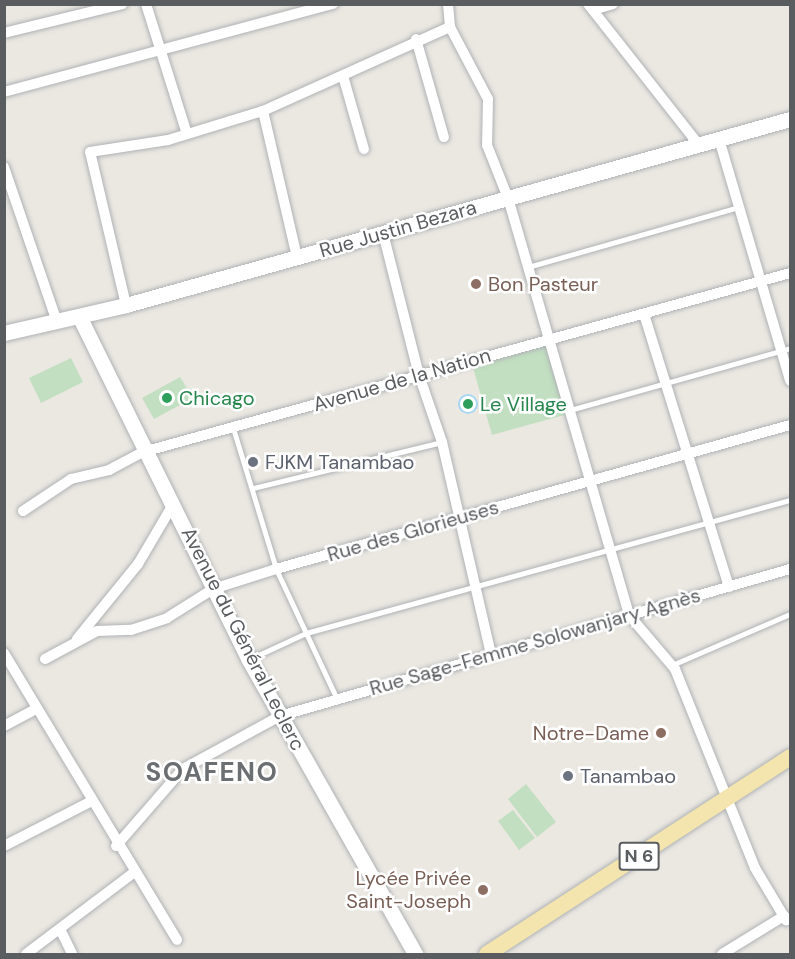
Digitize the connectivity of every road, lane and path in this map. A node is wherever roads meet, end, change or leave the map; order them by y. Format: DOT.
graph roads {
  1 [pos="123,4"];
  2 [pos="146,4"];
  3 [pos="333,4"];
  4 [pos="448,4"];
  5 [pos="613,4"];
  6 [pos="590,7"];
  7 [pos="450,27"];
  8 [pos="4,33"];
  9 [pos="416,39"];
  10 [pos="164,49"];
  11 [pos="344,76"];
  12 [pos="4,92"];
  13 [pos="263,111"];
  14 [pos="790,119"];
  15 [pos="187,134"];
  16 [pos="444,137"];
  17 [pos="719,139"];
  18 [pos="699,145"];
  19 [pos="364,149"];
  20 [pos="4,167"];
  21 [pos="508,198"];
  22 [pos="738,207"];
  23 [pos="383,233"];
  24 [pos="297,257"];
  25 [pos="528,267"];
  26 [pos="790,273"];
  27 [pos="761,282"];
  28 [pos="126,305"];
  29 [pos="644,314"];
  30 [pos="80,318"];
  31 [pos="56,319"];
  32 [pos="4,333"];
  33 [pos="548,338"];
  34 [pos="786,349"];
  35 [pos="419,375"];
  36 [pos="790,381"];
  37 [pos="666,382"];
  38 [pos="570,410"];
  39 [pos="790,425"];
  40 [pos="233,428"];
  41 [pos="442,442"];
  42 [pos="143,452"];
  43 [pos="690,454"];
  44 [pos="592,481"];
  45 [pos="253,488"];
  46 [pos="790,500"];
  47 [pos="174,503"];
  48 [pos="23,510"];
  49 [pos="457,519"];
  50 [pos="709,521"];
  51 [pos="610,547"];
  52 [pos="276,569"];
  53 [pos="790,569"];
  54 [pos="474,586"];
  55 [pos="729,586"];
  56 [pos="213,590"];
  57 [pos="790,614"];
  58 [pos="629,615"];
  59 [pos="306,633"];
  60 [pos="76,641"];
  61 [pos="4,653"];
  62 [pos="491,655"];
  63 [pos="45,659"];
  64 [pos="249,660"];
  65 [pos="672,665"];
  66 [pos="336,699"];
  67 [pos="34,710"];
  68 [pos="280,716"];
  69 [pos="4,726"];
  70 [pos="790,757"];
  71 [pos="726,800"];
  72 [pos="90,802"];
  73 [pos="4,846"];
  74 [pos="116,846"];
  75 [pos="133,873"];
  76 [pos="787,917"];
  77 [pos="60,929"];
  78 [pos="177,940"];
  79 [pos="26,954"];
  80 [pos="72,954"];
  81 [pos="415,954"];
  82 [pos="487,954"];
  83 [pos="722,954"];
  1 -- 8 [label="street"];
  2 -- 10 [label="street"];
  3 -- 10 [label="street"];
  4 -- 7 [label="street"];
  5 -- 6 [label="street"];
  6 -- 18 [label="street"];
  7 -- 9 [label="street"];
  7 -- 21 [label="street"];
  9 -- 11 [label="street"];
  9 -- 16 [label="street"];
  10 -- 12 [label="street"];
  10 -- 15 [label="street"];
  11 -- 13 [label="street"];
  11 -- 19 [label="street"];
  13 -- 15 [label="street"];
  13 -- 24 [label="street"];
  14 -- 17 [label="main road, Rue Justin Bezara"];
  15 -- 28 [label="street"];
  17 -- 18 [label="main road, Rue Justin Bezara"];
  17 -- 22 [label="street"];
  18 -- 21 [label="main road, Rue Justin Bezara"];
  20 -- 31 [label="street"];
  21 -- 23 [label="main road, Rue Justin Bezara"];
  21 -- 25 [label="street"];
  22 -- 25 [label="lane"];
  22 -- 27 [label="street"];
  23 -- 24 [label="main road, Rue Justin Bezara"];
  23 -- 35 [label="street"];
  24 -- 28 [label="main road, Rue Justin Bezara"];
  25 -- 33 [label="street"];
  26 -- 27 [label="street, Avenue de la Nation"];
  27 -- 29 [label="street, Avenue de la Nation"];
  27 -- 34 [label="street"];
  28 -- 30 [label="main road, Rue Justin Bezara"];
  29 -- 33 [label="street, Avenue de la Nation"];
  29 -- 37 [label="street"];
  30 -- 31 [label="main road, Rue Justin Bezara"];
  30 -- 42 [label="main road, Avenue du Général Leclerc"];
  31 -- 32 [label="main road, Rue Justin Bezara"];
  33 -- 35 [label="street, Avenue de la Nation"];
  33 -- 38 [label="street"];
  34 -- 36 [label="street"];
  34 -- 37 [label="lane"];
  35 -- 40 [label="street, Avenue de la Nation"];
  35 -- 41 [label="street"];
  37 -- 38 [label="lane"];
  37 -- 43 [label="street"];
  38 -- 44 [label="street"];
  39 -- 43 [label="street, Rue des Glorieuses"];
  40 -- 42 [label="street, Avenue de la Nation"];
  40 -- 45 [label="lane"];
  41 -- 45 [label="lane"];
  41 -- 49 [label="street"];
  42 -- 47 [label="main road, Avenue du Général Leclerc"];
  42 -- 48 [label="street, Avenue de la Nation"];
  43 -- 44 [label="street, Rue des Glorieuses"];
  43 -- 50 [label="street"];
  44 -- 49 [label="street, Rue des Glorieuses"];
  44 -- 51 [label="street"];
  45 -- 52 [label="lane"];
  46 -- 50 [label="lane"];
  47 -- 56 [label="main road, Avenue du Général Leclerc"];
  47 -- 60 [label="street"];
  49 -- 52 [label="street, Rue des Glorieuses"];
  49 -- 54 [label="street"];
  50 -- 51 [label="lane"];
  50 -- 55 [label="street"];
  51 -- 54 [label="lane"];
  51 -- 58 [label="street"];
  52 -- 56 [label="street, Rue des Glorieuses"];
  52 -- 59 [label="lane"];
  53 -- 55 [label="street, Rue Sage-Femme Solowanjary Agnès"];
  54 -- 59 [label="lane"];
  54 -- 62 [label="street"];
  55 -- 58 [label="street, Rue Sage-Femme Solowanjary Agnès"];
  56 -- 60 [label="street, Rue des Glorieuses"];
  56 -- 64 [label="main road, Avenue du Général Leclerc"];
  57 -- 65 [label="lane"];
  58 -- 62 [label="street, Rue Sage-Femme Solowanjary Agnès"];
  58 -- 65 [label="street"];
  59 -- 64 [label="lane"];
  59 -- 66 [label="lane"];
  60 -- 63 [label="street, Rue des Glorieuses"];
  61 -- 67 [label="street"];
  62 -- 66 [label="street, Rue Sage-Femme Solowanjary Agnès"];
  64 -- 68 [label="main road, Avenue du Général Leclerc"];
  65 -- 71 [label="street"];
  66 -- 68 [label="street, Rue Sage-Femme Solowanjary Agnès"];
  67 -- 69 [label="street"];
  67 -- 72 [label="street"];
  68 -- 74 [label="street, Rue Sage-Femme Solowanjary Agnès"];
  68 -- 81 [label="main road, Avenue du Général Leclerc"];
  70 -- 71 [label="main road, N 6"];
  71 -- 76 [label="street"];
  71 -- 82 [label="main road, N 6"];
  72 -- 73 [label="street"];
  72 -- 74 [label="street"];
  74 -- 75 [label="street"];
  75 -- 77 [label="street"];
  75 -- 78 [label="street"];
  76 -- 83 [label="street"];
  77 -- 79 [label="street"];
  77 -- 80 [label="street"];
}
